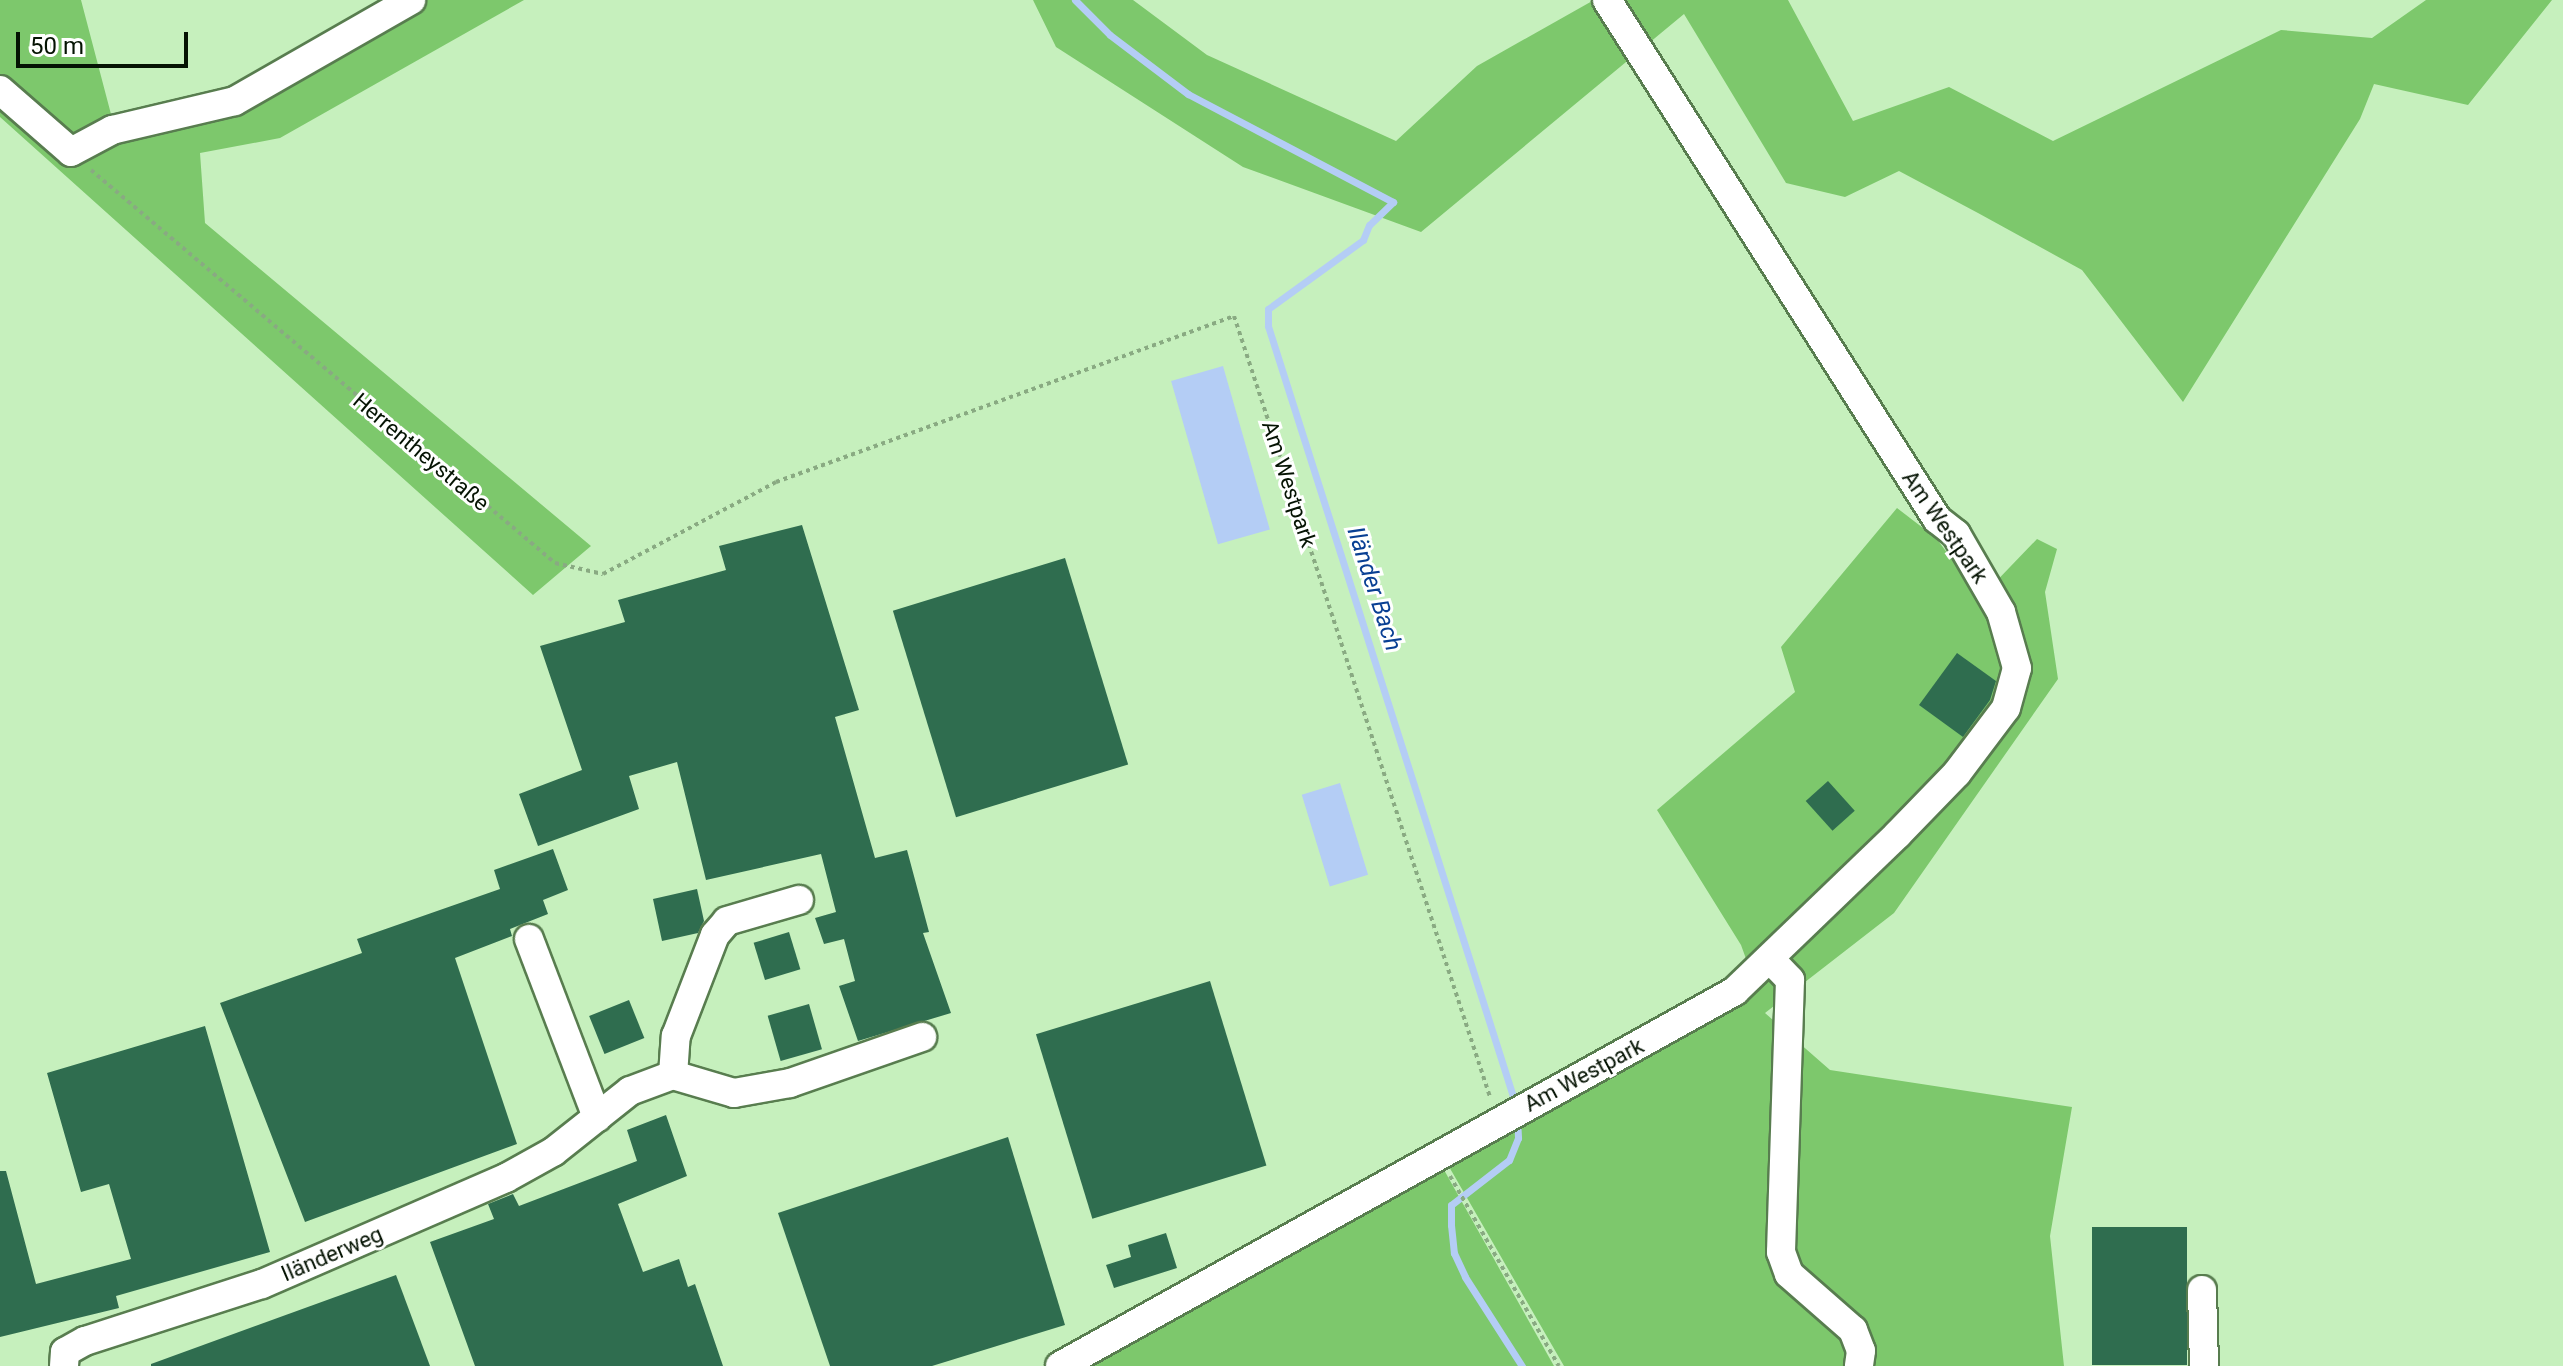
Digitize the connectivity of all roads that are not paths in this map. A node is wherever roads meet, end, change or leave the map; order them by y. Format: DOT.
graph roads {
  1 [pos="411,0"];
  2 [pos="1607,0"];
  3 [pos="0,90"];
  4 [pos="799,900"];
  5 [pos="529,939"];
  6 [pos="1770,959"];
  7 [pos="922,1037"];
  8 [pos="673,1075"];
  9 [pos="597,1117"];
  10 [pos="2202,1290"];
  11 [pos="64,1366"];
  12 [pos="1060,1366"];
  13 [pos="1859,1366"];
  14 [pos="2204,1366"];
  1 -- 3 [label="street"];
  2 -- 6 [label="street, Am Westpark"];
  4 -- 8 [label="street"];
  5 -- 9 [label="street"];
  6 -- 12 [label="street, Am Westpark"];
  6 -- 13 [label="street"];
  7 -- 8 [label="street"];
  8 -- 9 [label="street, Iländerweg"];
  9 -- 11 [label="street, Iländerweg"];
  10 -- 14 [label="street"];
}
